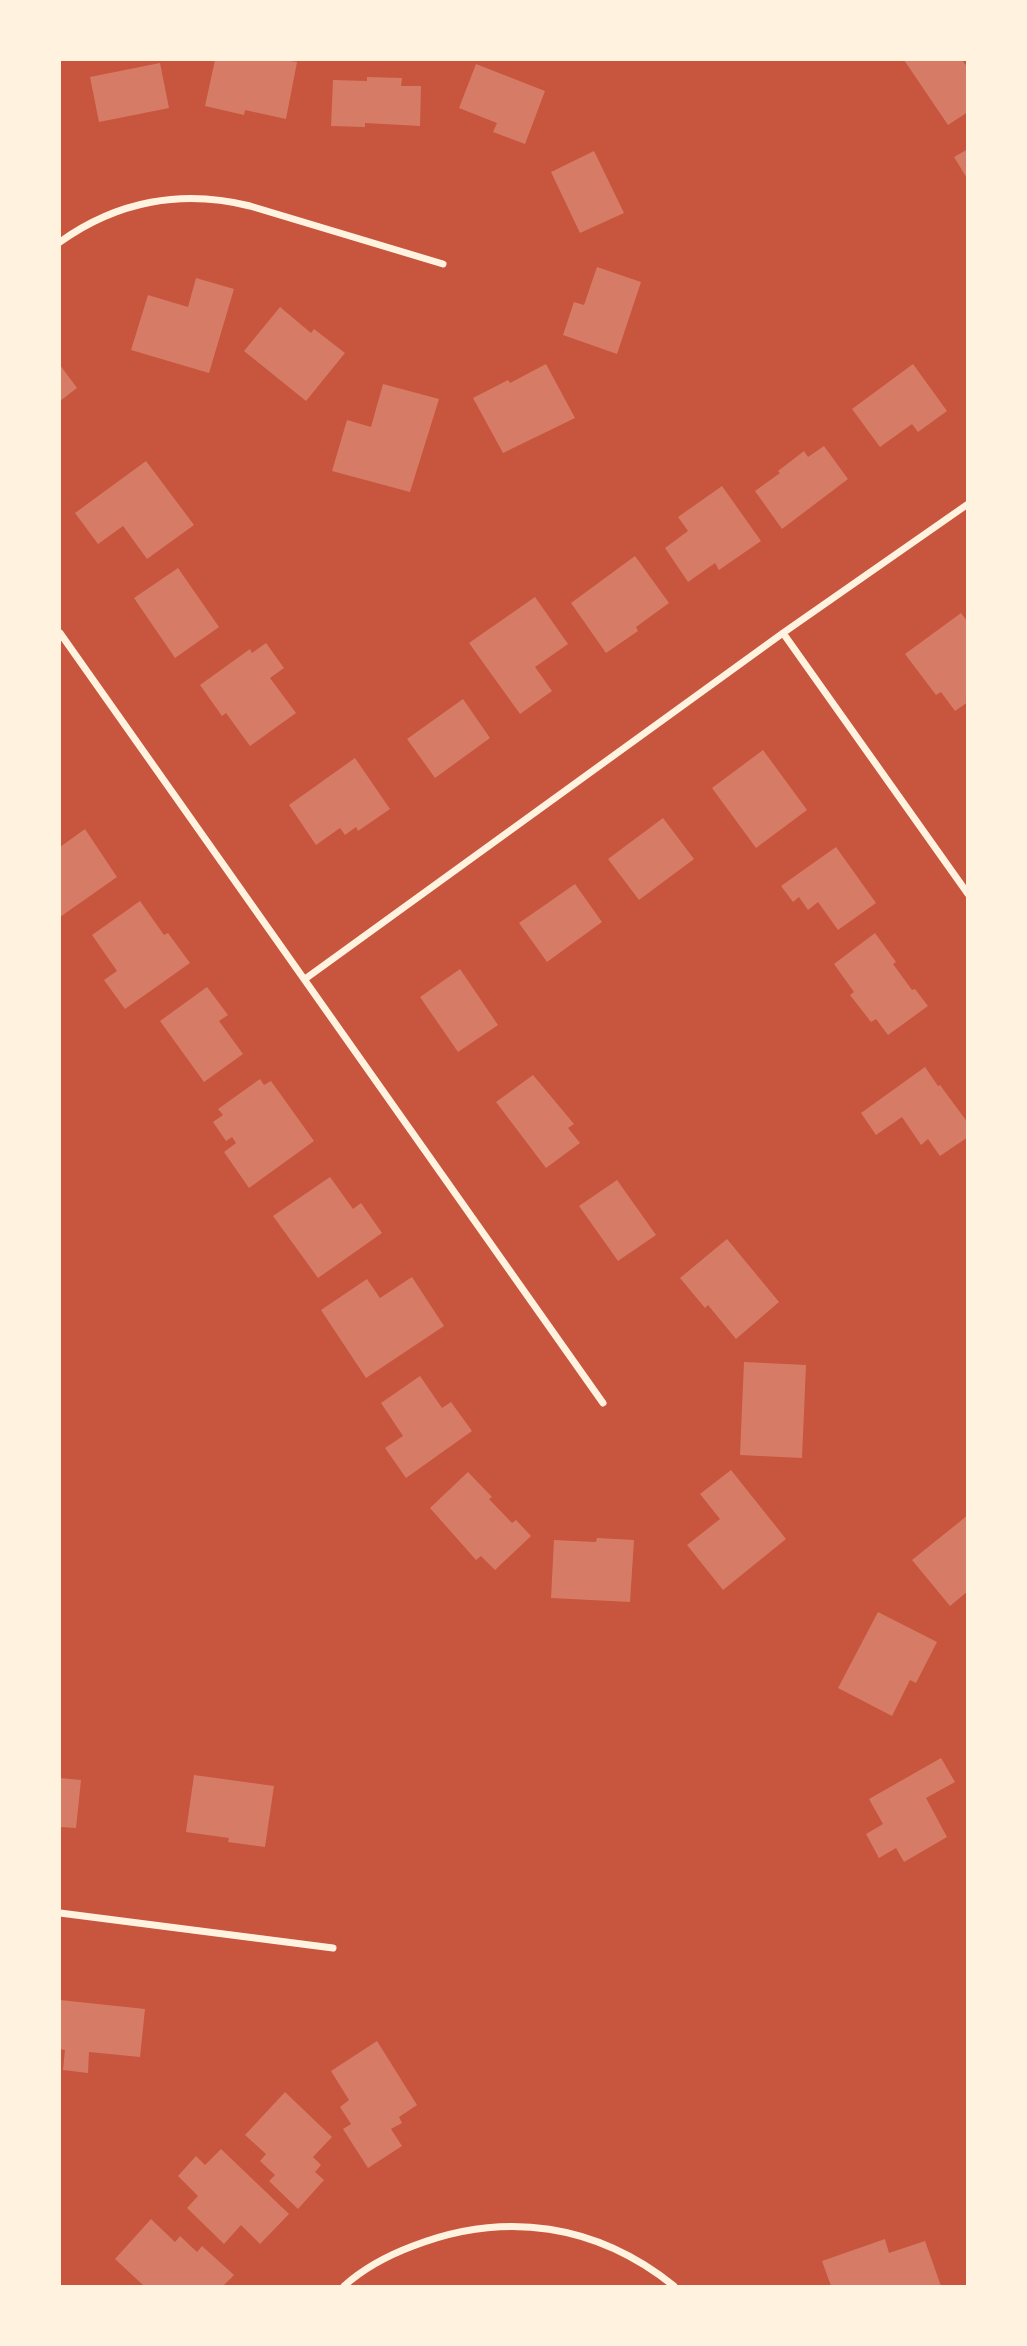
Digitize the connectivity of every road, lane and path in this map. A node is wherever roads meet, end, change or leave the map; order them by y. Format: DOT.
graph roads {
  1 [pos="60,242"];
  2 [pos="443,264"];
  3 [pos="968,504"];
  4 [pos="60,633"];
  5 [pos="783,633"];
  6 [pos="968,894"];
  7 [pos="305,979"];
  8 [pos="603,1403"];
  9 [pos="60,1913"];
  10 [pos="333,1948"];
  11 [pos="344,2287"];
  12 [pos="674,2287"];
  1 -- 2 [label="street"];
  3 -- 5 [label="street"];
  4 -- 7 [label="street"];
  5 -- 6 [label="street"];
  5 -- 7 [label="street"];
  7 -- 8 [label="street"];
  9 -- 10 [label="street"];
  11 -- 12 [label="street"];
}
